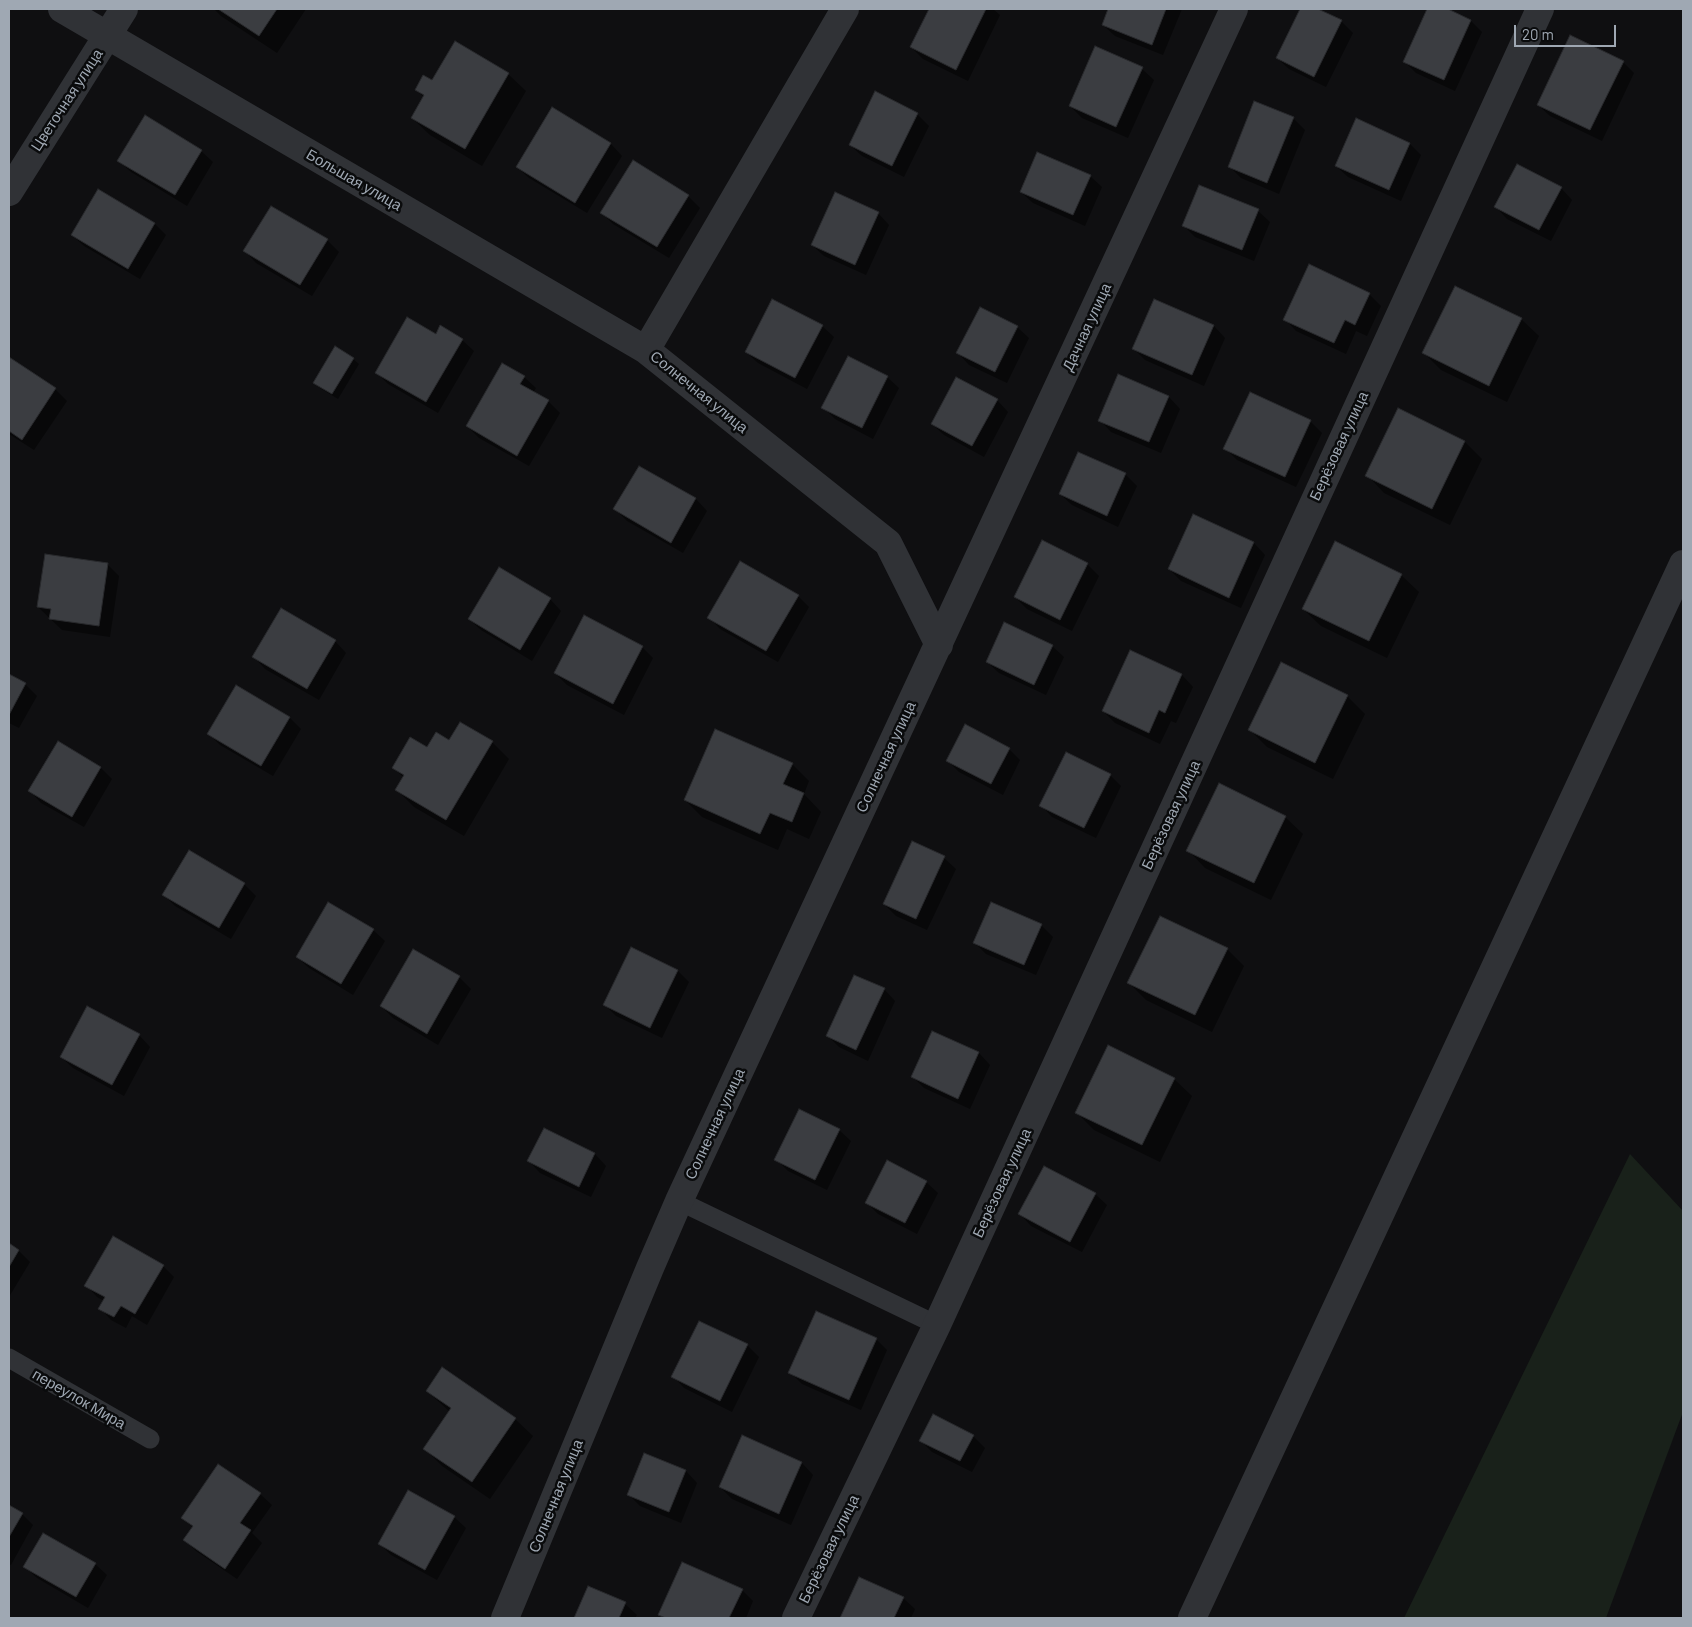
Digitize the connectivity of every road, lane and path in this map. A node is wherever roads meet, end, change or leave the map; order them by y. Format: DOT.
graph roads {
  1 [pos="62,9"];
  2 [pos="124,9"];
  3 [pos="845,9"];
  4 [pos="1234,9"];
  5 [pos="1540,9"];
  6 [pos="108,36"];
  7 [pos="9,192"];
  8 [pos="646,350"];
  9 [pos="1683,564"];
  10 [pos="939,645"];
  11 [pos="679,1201"];
  12 [pos="937,1325"];
  13 [pos="9,1358"];
  14 [pos="150,1439"];
  15 [pos="506,1618"];
  16 [pos="796,1618"];
  17 [pos="1192,1618"];
  1 -- 6 [label="street, Большая улица"];
  2 -- 6 [label="street, Цветочная улица"];
  3 -- 8 [label="street, Солнечная улица"];
  4 -- 10 [label="street, Дачная улица"];
  5 -- 12 [label="street, Берёзовая улица"];
  6 -- 7 [label="street, Цветочная улица"];
  6 -- 8 [label="street, Большая улица"];
  8 -- 10 [label="street, Солнечная улица"];
  9 -- 17 [label="street"];
  10 -- 11 [label="street, Солнечная улица"];
  11 -- 12 [label="lane"];
  11 -- 15 [label="street, Солнечная улица"];
  12 -- 16 [label="street, Берёзовая улица"];
  13 -- 14 [label="lane, переулок Мира"];
}
